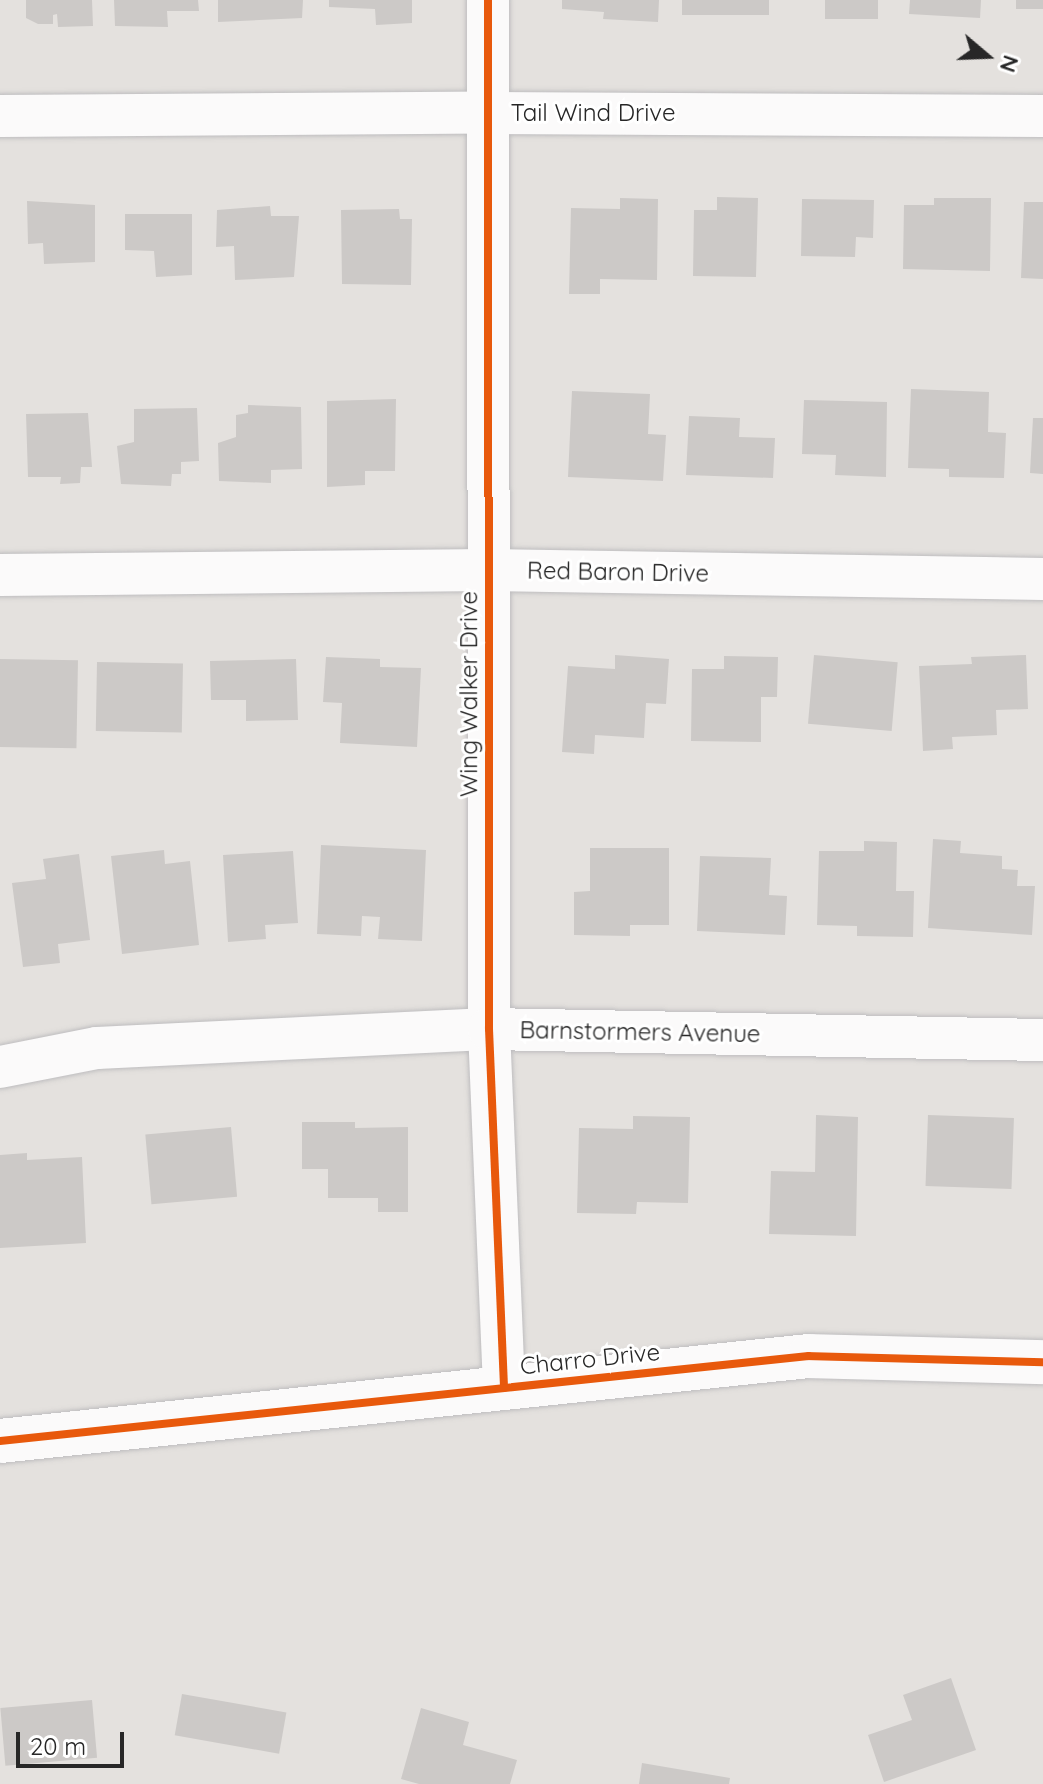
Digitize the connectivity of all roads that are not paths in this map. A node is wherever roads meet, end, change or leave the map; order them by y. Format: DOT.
graph roads {
  1 [pos="488,0"];
  2 [pos="488,113"];
  3 [pos="0,116"];
  4 [pos="1043,116"];
  5 [pos="488,570"];
  6 [pos="0,575"];
  7 [pos="1043,579"];
  8 [pos="489,1029"];
  9 [pos="1043,1040"];
  10 [pos="0,1067"];
  11 [pos="1043,1362"];
  12 [pos="504,1388"];
  13 [pos="0,1441"];
  1 -- 2 [label="street, Wing Walker Drive"];
  2 -- 3 [label="street, Tail Wind Drive"];
  2 -- 4 [label="street, Tail Wind Drive"];
  2 -- 5 [label="street, Wing Walker Drive"];
  5 -- 6 [label="street, Red Baron Drive"];
  5 -- 7 [label="street, Red Baron Drive"];
  5 -- 8 [label="street, Wing Walker Drive"];
  8 -- 9 [label="street, Barnstormers Avenue"];
  8 -- 10 [label="street, Barnstormers Avenue"];
  8 -- 12 [label="street, Wing Walker Drive"];
  11 -- 12 [label="street, Charro Drive"];
  12 -- 13 [label="street, Charro Drive"];
}
